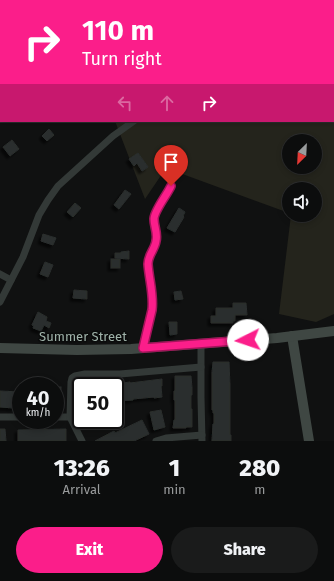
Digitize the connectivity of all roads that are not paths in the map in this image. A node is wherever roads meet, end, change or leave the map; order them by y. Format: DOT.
graph roads {
  1 [pos="133,122"];
  2 [pos="171,186"];
  3 [pos="0,274"];
  4 [pos="11,280"];
  5 [pos="0,302"];
  6 [pos="334,331"];
  7 [pos="292,336"];
  8 [pos="201,343"];
  9 [pos="0,348"];
  10 [pos="143,348"];
  11 [pos="201,367"];
  12 [pos="0,417"];
  13 [pos="12,417"];
  14 [pos="64,417"];
  15 [pos="70,417"];
  16 [pos="202,438"];
  17 [pos="82,441"];
  18 [pos="156,441"];
  19 [pos="309,441"];
  1 -- 4 [label="street"];
  2 -- 10 [label="street"];
  3 -- 4 [label="street"];
  4 -- 5 [label="street"];
  6 -- 7 [label="main road, Summer Street"];
  7 -- 8 [label="main road, Summer Street"];
  7 -- 19 [label="main road"];
  8 -- 10 [label="main road, Summer Street"];
  8 -- 11 [label="street"];
  9 -- 10 [label="main road, Summer Street"];
  11 -- 15 [label="street"];
  11 -- 16 [label="street"];
  12 -- 13 [label="street"];
  14 -- 15 [label="street"];
  15 -- 17 [label="street"];
  16 -- 18 [label="street"];
}
